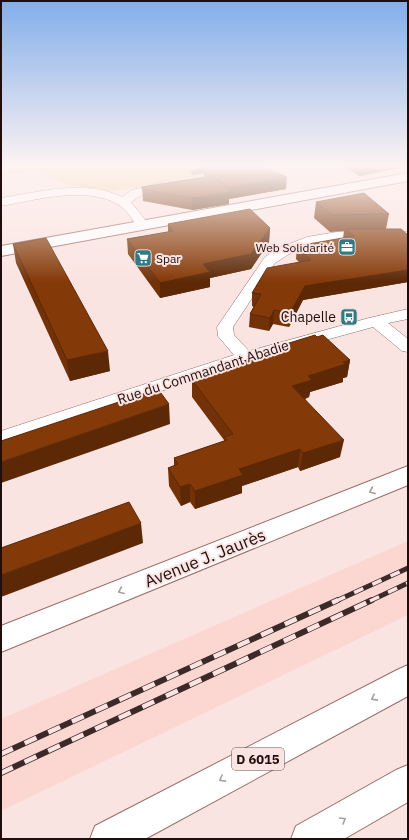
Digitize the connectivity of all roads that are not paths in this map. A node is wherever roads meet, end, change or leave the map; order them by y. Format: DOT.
graph roads {
  1 [pos="126,204"];
  2 [pos="261,204"];
  3 [pos="144,226"];
  4 [pos="408,236"];
  5 [pos="1,251"];
  6 [pos="408,314"];
  7 [pos="375,321"];
  8 [pos="408,347"];
  9 [pos="244,356"];
  10 [pos="1,438"];
  11 [pos="408,476"];
  12 [pos="1,638"];
  13 [pos="408,680"];
  14 [pos="408,782"];
  15 [pos="108,839"];
  16 [pos="309,839"];
  1 -- 3 [label="street"];
  2 -- 3 [label="main road"];
  3 -- 5 [label="main road"];
  4 -- 9 [label="street"];
  6 -- 7 [label="street, Rue du Commandant Abadie"];
  7 -- 8 [label="street"];
  7 -- 9 [label="street, Rue du Commandant Abadie"];
  9 -- 10 [label="street, Rue du Commandant Abadie"];
  11 -- 12 [label="main road, Avenue J. Jaurès, one-way"];
  13 -- 15 [label="main road, D 6015, one-way"];
  16 -- 14 [label="main road, one-way"];
}
